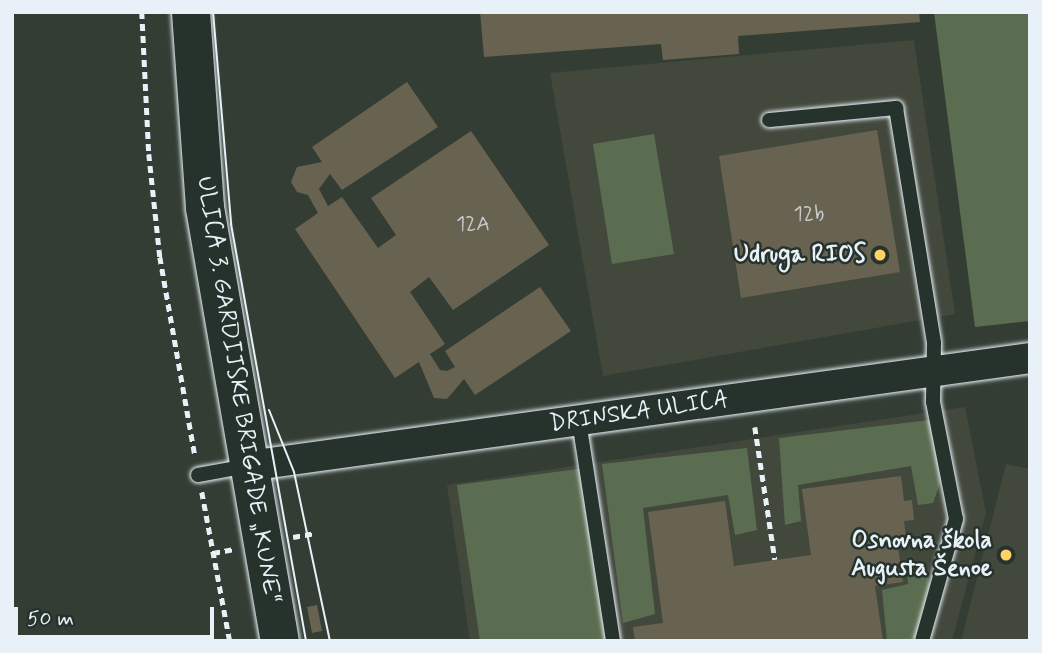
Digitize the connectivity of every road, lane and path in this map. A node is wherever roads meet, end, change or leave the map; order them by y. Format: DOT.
graph roads {
  1 [pos="142,12"];
  2 [pos="191,12"];
  3 [pos="769,120"];
  4 [pos="1030,358"];
  5 [pos="933,372"];
  6 [pos="579,421"];
  7 [pos="755,427"];
  8 [pos="248,466"];
  9 [pos="198,475"];
  10 [pos="775,560"];
  11 [pos="230,641"];
  12 [pos="280,641"];
  13 [pos="613,641"];
  14 [pos="922,641"];
  1 -- 9 [label="path"];
  2 -- 8 [label="street, ULICA 3. GARDIJSKE BRIGADE „KUNE“"];
  3 -- 5 [label="lane"];
  4 -- 5 [label="street, DRINSKA ULICA"];
  5 -- 6 [label="street, DRINSKA ULICA"];
  5 -- 14 [label="lane"];
  6 -- 8 [label="street, DRINSKA ULICA"];
  6 -- 13 [label="lane"];
  7 -- 10 [label="path"];
  8 -- 9 [label="lane"];
  8 -- 12 [label="street, ULICA 3. GARDIJSKE BRIGADE „KUNE“"];
  9 -- 11 [label="path"];
}
